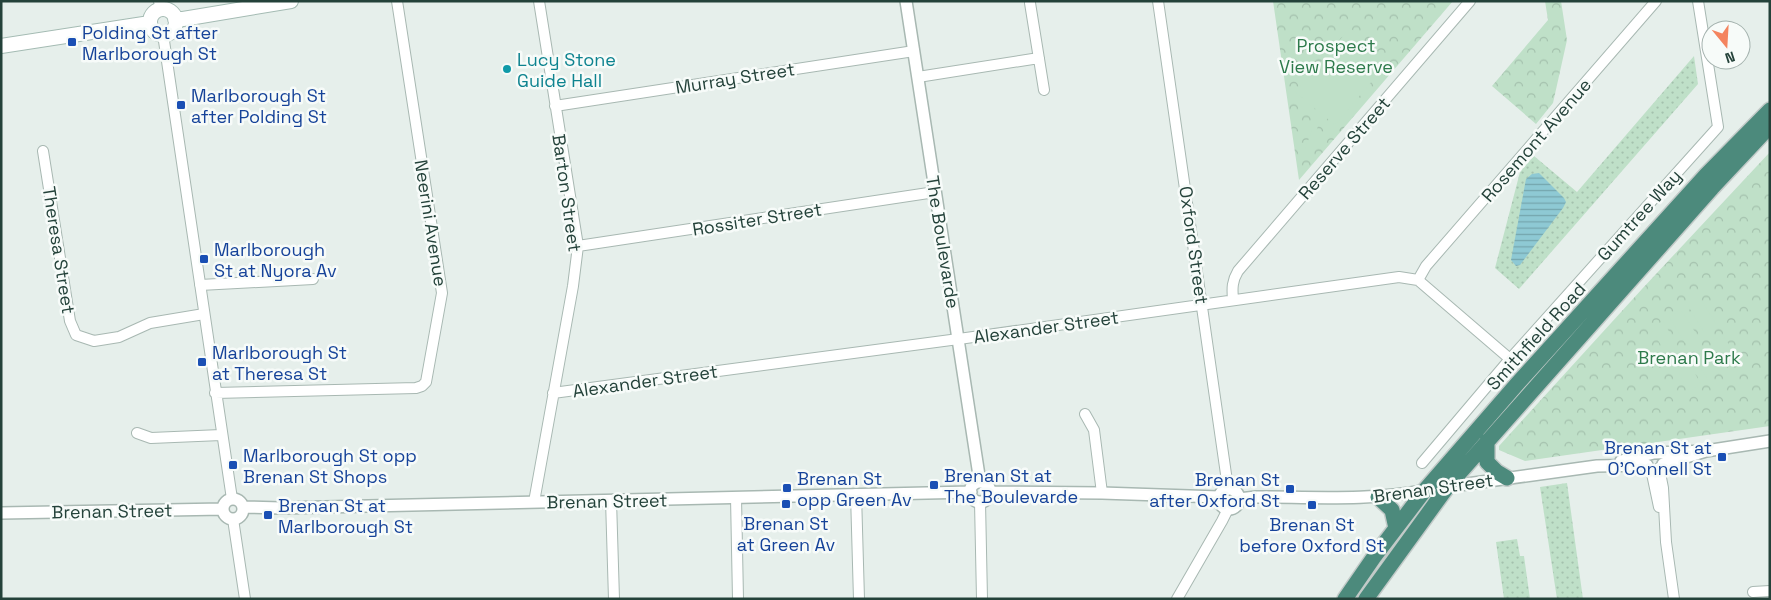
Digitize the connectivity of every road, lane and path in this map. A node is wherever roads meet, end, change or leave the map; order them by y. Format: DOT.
graph roads {
  1 [pos="291,1"];
  2 [pos="397,1"];
  3 [pos="539,1"];
  4 [pos="906,1"];
  5 [pos="1158,1"];
  6 [pos="1470,1"];
  7 [pos="1656,1"];
  8 [pos="1698,1"];
  9 [pos="1030,3"];
  10 [pos="160,5"];
  11 [pos="175,19"];
  12 [pos="150,22"];
  13 [pos="164,35"];
  14 [pos="1,46"];
  15 [pos="914,51"];
  16 [pos="1039,58"];
  17 [pos="918,77"];
  18 [pos="1044,90"];
  19 [pos="555,106"];
  20 [pos="1770,110"];
  21 [pos="1770,126"];
  22 [pos="1770,134"];
  23 [pos="43,152"];
  24 [pos="1712,188"];
  25 [pos="935,192"];
  26 [pos="578,246"];
  27 [pos="313,280"];
  28 [pos="1418,280"];
  29 [pos="200,285"];
  30 [pos="1233,300"];
  31 [pos="1202,304"];
  32 [pos="204,314"];
  33 [pos="958,339"];
  34 [pos="1510,359"];
  35 [pos="215,393"];
  36 [pos="553,393"];
  37 [pos="1085,414"];
  38 [pos="137,433"];
  39 [pos="221,435"];
  40 [pos="1487,441"];
  41 [pos="1770,441"];
  42 [pos="1706,452"];
  43 [pos="1654,453"];
  44 [pos="1422,463"];
  45 [pos="1597,466"];
  46 [pos="1655,466"];
  47 [pos="1506,478"];
  48 [pos="980,482"];
  49 [pos="1448,486"];
  50 [pos="1229,489"];
  51 [pos="1425,490"];
  52 [pos="971,492"];
  53 [pos="990,492"];
  54 [pos="1102,493"];
  55 [pos="856,494"];
  56 [pos="736,497"];
  57 [pos="1219,497"];
  58 [pos="1378,497"];
  59 [pos="232,499"];
  60 [pos="1239,499"];
  61 [pos="611,500"];
  62 [pos="534,502"];
  63 [pos="980,502"];
  64 [pos="1433,506"];
  65 [pos="243,507"];
  66 [pos="223,508"];
  67 [pos="1228,509"];
  68 [pos="1,513"];
  69 [pos="233,519"];
  70 [pos="1396,528"];
  71 [pos="1385,584"];
  72 [pos="1770,591"];
  73 [pos="1753,592"];
  74 [pos="245,599"];
  75 [pos="614,599"];
  76 [pos="738,599"];
  77 [pos="859,599"];
  78 [pos="982,599"];
  79 [pos="1177,599"];
  80 [pos="1345,599"];
  81 [pos="1366,599"];
  82 [pos="1674,599"];
  1 -- 11 [label="main road"];
  2 -- 35 [label="street, Neerini Avenue"];
  3 -- 19 [label="street, Barton Street"];
  4 -- 15 [label="street, The Boulevarde"];
  5 -- 31 [label="street, Oxford Street"];
  6 -- 30 [label="street, Reserve Street"];
  7 -- 28 [label="street, Rosemont Avenue"];
  8 -- 34 [label="street, Gumtree Way"];
  9 -- 16 [label="street"];
  10 -- 11 [label="main road"];
  10 -- 12 [label="main road"];
  11 -- 13 [label="main road"];
  12 -- 13 [label="main road"];
  12 -- 14 [label="main road"];
  13 -- 29 [label="street"];
  15 -- 17 [label="street, The Boulevarde"];
  15 -- 19 [label="street, Murray Street"];
  16 -- 17 [label="street"];
  16 -- 18 [label="street"];
  17 -- 25 [label="street, The Boulevarde"];
  19 -- 26 [label="street, Barton Street"];
  20 -- 51 [label="highway, Smithfield Road"];
  21 -- 24 [label="highway, Smithfield Road"];
  22 -- 24 [label="highway"];
  23 -- 32 [label="street, Theresa Street"];
  24 -- 40 [label="highway, Smithfield Road"];
  25 -- 26 [label="street, Rossiter Street"];
  25 -- 33 [label="street, The Boulevarde"];
  26 -- 36 [label="street, Barton Street"];
  27 -- 29 [label="street"];
  28 -- 30 [label="street, Alexander Street"];
  28 -- 34 [label="street"];
  29 -- 32 [label="street"];
  30 -- 31 [label="street, Alexander Street"];
  31 -- 33 [label="street, Alexander Street"];
  31 -- 50 [label="street, Oxford Street"];
  32 -- 35 [label="street"];
  33 -- 36 [label="street, Alexander Street"];
  33 -- 48 [label="street, The Boulevarde"];
  34 -- 44 [label="street, Gumtree Way"];
  35 -- 39 [label="street"];
  36 -- 62 [label="street, Barton Street"];
  37 -- 54 [label="street"];
  38 -- 39 [label="street"];
  39 -- 59 [label="street"];
  40 -- 47 [label="highway"];
  40 -- 49 [label="highway, Smithfield Road"];
  41 -- 42 [label="street, Brenan Street"];
  42 -- 43 [label="street, Brenan Street"];
  42 -- 46 [label="street, Brenan Street"];
  43 -- 45 [label="street, Brenan Street"];
  43 -- 46 [label="street"];
  45 -- 46 [label="street, Brenan Street"];
  45 -- 47 [label="street, Brenan Street"];
  46 -- 82 [label="street"];
  47 -- 49 [label="street, Brenan Street"];
  48 -- 52 [label="street"];
  48 -- 53 [label="street"];
  49 -- 51 [label="street, Brenan Street"];
  49 -- 64 [label="highway, Smithfield Road"];
  50 -- 57 [label="street"];
  50 -- 60 [label="street"];
  51 -- 58 [label="street, Brenan Street"];
  51 -- 70 [label="highway, Smithfield Road"];
  52 -- 55 [label="street, Brenan Street"];
  52 -- 63 [label="street"];
  53 -- 54 [label="street"];
  53 -- 63 [label="street"];
  54 -- 57 [label="street"];
  55 -- 56 [label="street, Brenan Street"];
  55 -- 77 [label="street"];
  56 -- 61 [label="street, Brenan Street"];
  56 -- 76 [label="street"];
  57 -- 67 [label="street"];
  58 -- 60 [label="street, Brenan Street"];
  58 -- 70 [label="highway"];
  59 -- 65 [label="street"];
  59 -- 66 [label="street"];
  60 -- 67 [label="street"];
  61 -- 62 [label="street, Brenan Street"];
  61 -- 75 [label="street"];
  62 -- 65 [label="street, Brenan Street"];
  63 -- 78 [label="street"];
  64 -- 71 [label="highway"];
  64 -- 81 [label="highway, Smithfield Road"];
  65 -- 69 [label="street"];
  66 -- 68 [label="street, Brenan Street"];
  66 -- 69 [label="street"];
  67 -- 79 [label="street"];
  69 -- 74 [label="street"];
  70 -- 80 [label="highway, Smithfield Road"];
  72 -- 73 [label="street"];
}
